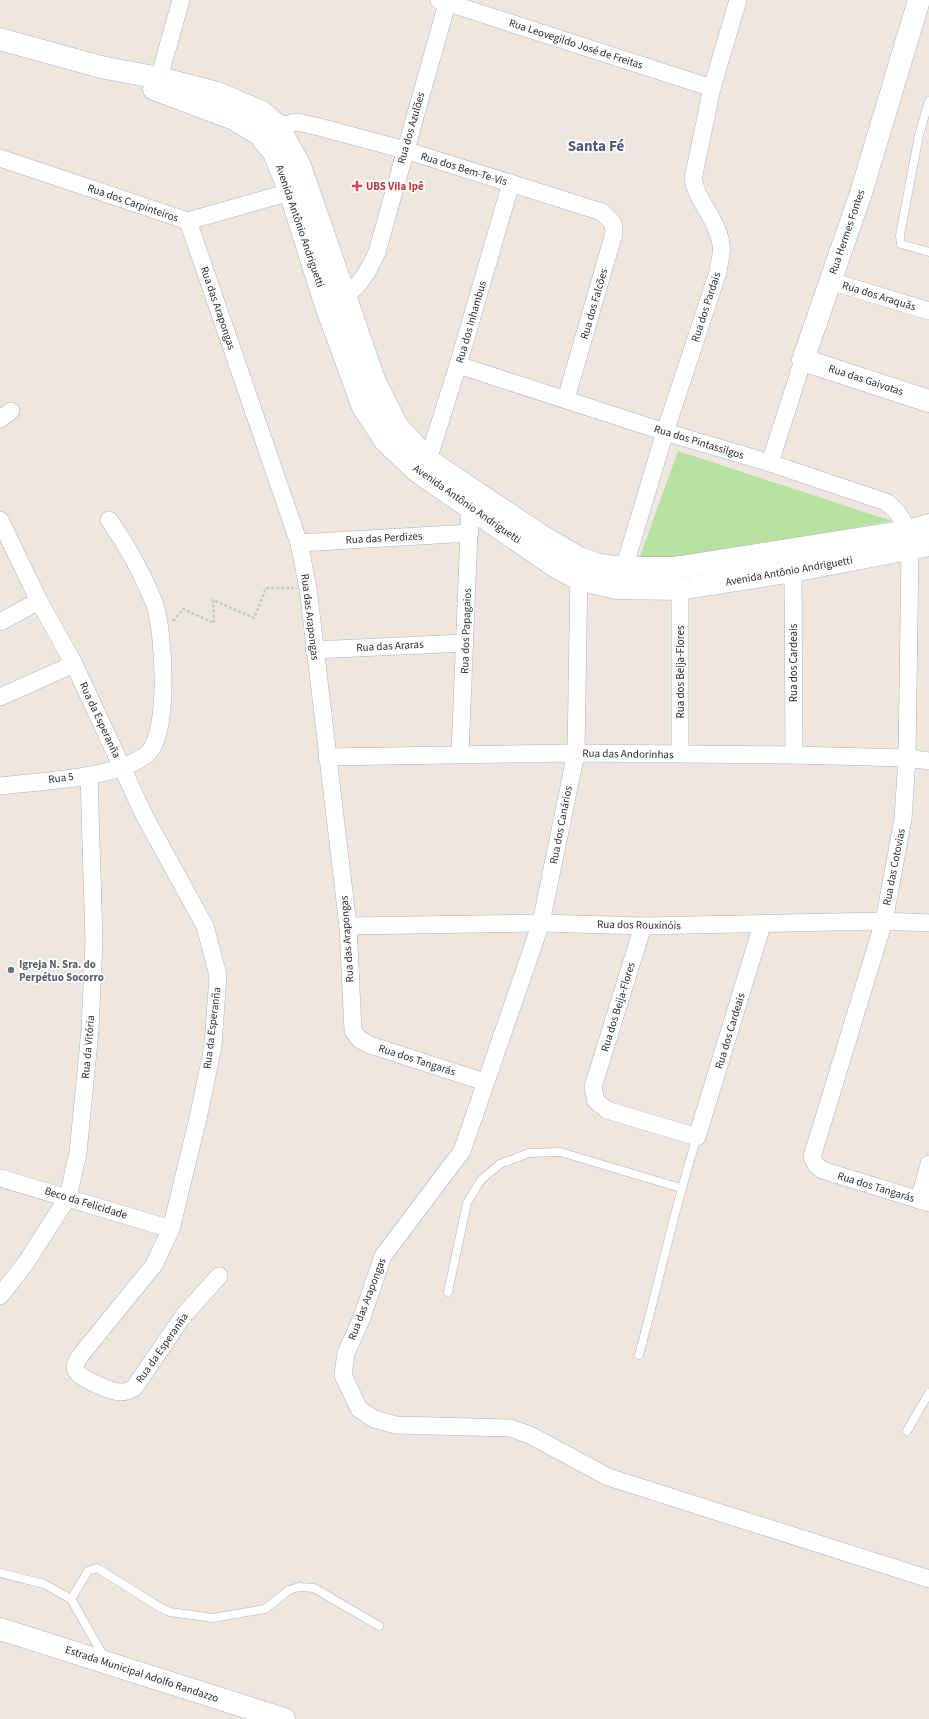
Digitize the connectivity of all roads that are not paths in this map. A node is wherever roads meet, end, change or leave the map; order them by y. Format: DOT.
graph roads {
  1 [pos="181,0"];
  2 [pos="738,0"];
  3 [pos="919,0"];
  4 [pos="445,1"];
  5 [pos="0,39"];
  6 [pos="101,66"];
  7 [pos="159,78"];
  8 [pos="712,88"];
  9 [pos="929,101"];
  10 [pos="278,126"];
  11 [pos="405,150"];
  12 [pos="0,158"];
  13 [pos="511,183"];
  14 [pos="290,192"];
  15 [pos="602,212"];
  16 [pos="188,221"];
  17 [pos="929,252"];
  18 [pos="830,281"];
  19 [pos="346,297"];
  20 [pos="326,306"];
  21 [pos="929,311"];
  22 [pos="803,360"];
  23 [pos="458,366"];
  24 [pos="566,399"];
  25 [pos="929,401"];
  26 [pos="665,432"];
  27 [pos="428,460"];
  28 [pos="770,463"];
  29 [pos="470,507"];
  30 [pos="0,520"];
  31 [pos="109,520"];
  32 [pos="929,525"];
  33 [pos="470,533"];
  34 [pos="916,542"];
  35 [pos="300,543"];
  36 [pos="579,558"];
  37 [pos="624,568"];
  38 [pos="793,571"];
  39 [pos="578,580"];
  40 [pos="680,590"];
  41 [pos="39,601"];
  42 [pos="0,622"];
  43 [pos="465,643"];
  44 [pos="314,650"];
  45 [pos="74,664"];
  46 [pos="0,697"];
  47 [pos="576,753"];
  48 [pos="460,754"];
  49 [pos="680,754"];
  50 [pos="794,755"];
  51 [pos="327,757"];
  52 [pos="907,758"];
  53 [pos="929,761"];
  54 [pos="122,768"];
  55 [pos="89,775"];
  56 [pos="0,786"];
  57 [pos="884,921"];
  58 [pos="929,922"];
  59 [pos="541,923"];
  60 [pos="762,925"];
  61 [pos="348,926"];
  62 [pos="643,926"];
  63 [pos="353,1031"];
  64 [pos="485,1082"];
  65 [pos="697,1138"];
  66 [pos="929,1164"];
  67 [pos="822,1170"];
  68 [pos="0,1178"];
  69 [pos="681,1188"];
  70 [pos="68,1197"];
  71 [pos="924,1202"];
  72 [pos="171,1229"];
  73 [pos="219,1276"];
  74 [pos="448,1292"];
  75 [pos="0,1296"];
  76 [pos="639,1354"];
  77 [pos="929,1393"];
  78 [pos="907,1431"];
  79 [pos="0,1573"];
  80 [pos="929,1579"];
  81 [pos="71,1599"];
  82 [pos="379,1626"];
  83 [pos="0,1629"];
  84 [pos="107,1662"];
  85 [pos="284,1719"];
  1 -- 7 [label="street"];
  2 -- 8 [label="street, Rua dos Pardais"];
  3 -- 18 [label="street, Rua Hermes Fontes"];
  4 -- 8 [label="street, Rua Leovegildo José de Freitas"];
  4 -- 11 [label="street, Rua dos Azulões"];
  5 -- 6 [label="street, Avenida Antônio Andriguetti"];
  6 -- 7 [label="street, Avenida Antônio Andriguetti"];
  6 -- 14 [label="street, Avenida Antônio Andriguetti"];
  7 -- 10 [label="street, Avenida Antônio Andriguetti"];
  8 -- 26 [label="street, Rua dos Pardais"];
  9 -- 17 [label="lane"];
  10 -- 11 [label="street, Rua dos Bem-Te-Vis"];
  10 -- 19 [label="street, Avenida Antônio Andriguetti"];
  11 -- 13 [label="street, Rua dos Bem-Te-Vis"];
  11 -- 19 [label="street, Rua dos Azulões"];
  12 -- 16 [label="street, Rua dos Carpinteiros"];
  13 -- 15 [label="street, Rua dos Bem-Te-Vis"];
  13 -- 23 [label="street, Rua dos Inhambus"];
  14 -- 16 [label="street, Rua dos Carpinteiros"];
  14 -- 20 [label="street, Avenida Antônio Andriguetti"];
  15 -- 24 [label="street, Rua dos Falcões"];
  16 -- 35 [label="street, Rua das Arapongas"];
  18 -- 21 [label="street, Rua dos Araquãs"];
  18 -- 22 [label="street, Rua Hermes Fontes"];
  19 -- 20 [label="street, Rua dos Azulões"];
  19 -- 27 [label="street, Avenida Antônio Andriguetti"];
  20 -- 29 [label="street, Avenida Antônio Andriguetti"];
  22 -- 25 [label="street, Rua das Gaivotas"];
  22 -- 28 [label="street, Rua Hermes Fontes"];
  23 -- 24 [label="street, Rua dos Pintassilgos"];
  23 -- 27 [label="street, Rua dos Inhambus"];
  24 -- 26 [label="street, Rua dos Pintassilgos"];
  26 -- 28 [label="street, Rua dos Pintassilgos"];
  26 -- 37 [label="street, Rua dos Pardais"];
  27 -- 36 [label="street, Avenida Antônio Andriguetti"];
  28 -- 34 [label="street, Rua dos Pintassilgos"];
  29 -- 33 [label="street, Rua dos Papagaios"];
  29 -- 39 [label="street, Avenida Antônio Andriguetti"];
  30 -- 41 [label="street, Rua da Esperanña"];
  31 -- 54 [label="street"];
  32 -- 34 [label="street, Avenida Antônio Andriguetti"];
  33 -- 35 [label="street, Rua das Perdizes"];
  33 -- 43 [label="street, Rua dos Papagaios"];
  34 -- 37 [label="street, Avenida Antônio Andriguetti"];
  34 -- 38 [label="street, Avenida Antônio Andriguetti"];
  34 -- 52 [label="street, Rua das Cotovias"];
  35 -- 44 [label="street, Rua das Arapongas"];
  36 -- 37 [label="street, Avenida Antônio Andriguetti"];
  36 -- 39 [label="street, Rua dos Canários"];
  38 -- 40 [label="street, Avenida Antônio Andriguetti"];
  38 -- 50 [label="street, Rua dos Cardeais"];
  39 -- 40 [label="street, Avenida Antônio Andriguetti"];
  39 -- 47 [label="street, Rua dos Canários"];
  40 -- 49 [label="street, Rua dos Beija-Flores"];
  41 -- 42 [label="street"];
  41 -- 45 [label="street, Rua da Esperanña"];
  43 -- 44 [label="street, Rua das Araras"];
  43 -- 48 [label="street, Rua dos Papagaios"];
  44 -- 51 [label="street, Rua das Arapongas"];
  45 -- 46 [label="street"];
  45 -- 54 [label="street, Rua da Esperanña"];
  47 -- 48 [label="street, Rua das Andorinhas"];
  47 -- 49 [label="street, Rua das Andorinhas"];
  47 -- 59 [label="street, Rua dos Canários"];
  48 -- 51 [label="street, Rua das Andorinhas"];
  49 -- 50 [label="street, Rua das Andorinhas"];
  50 -- 52 [label="street, Rua das Andorinhas"];
  51 -- 61 [label="street, Rua das Arapongas"];
  52 -- 53 [label="street, Rua das Andorinhas"];
  52 -- 57 [label="street, Rua das Cotovias"];
  54 -- 55 [label="street, Rua 5"];
  54 -- 72 [label="street, Rua da Esperanña"];
  55 -- 56 [label="street, Rua 5"];
  55 -- 70 [label="street, Rua da Vitória"];
  57 -- 58 [label="street, Rua dos Rouxinóis"];
  57 -- 60 [label="street, Rua dos Rouxinóis"];
  57 -- 67 [label="street, Rua das Cotovias"];
  59 -- 61 [label="street, Rua dos Rouxinóis"];
  59 -- 62 [label="street, Rua dos Rouxinóis"];
  59 -- 64 [label="street, Rua dos Canários"];
  60 -- 62 [label="street, Rua dos Rouxinóis"];
  60 -- 65 [label="street, Rua dos Cardeais"];
  61 -- 63 [label="street, Rua das Arapongas"];
  62 -- 65 [label="street, Rua dos Beija-Flores"];
  63 -- 64 [label="street, Rua dos Tangarás"];
  64 -- 80 [label="street, Rua das Arapongas"];
  65 -- 69 [label="lane"];
  66 -- 71 [label="street"];
  67 -- 71 [label="street, Rua dos Tangarás"];
  68 -- 70 [label="street, Beco da Felicidade"];
  69 -- 74 [label="lane"];
  69 -- 76 [label="lane"];
  70 -- 72 [label="street, Beco da Felicidade"];
  70 -- 75 [label="street, Rua da Vitória"];
  72 -- 73 [label="street, Rua da Esperanña"];
  77 -- 78 [label="lane"];
  79 -- 81 [label="lane"];
  81 -- 82 [label="lane"];
  81 -- 84 [label="lane"];
  83 -- 84 [label="street, Estrada Municipal Adolfo Randazzo"];
  84 -- 85 [label="street, Estrada Municipal Adolfo Randazzo"];
}
